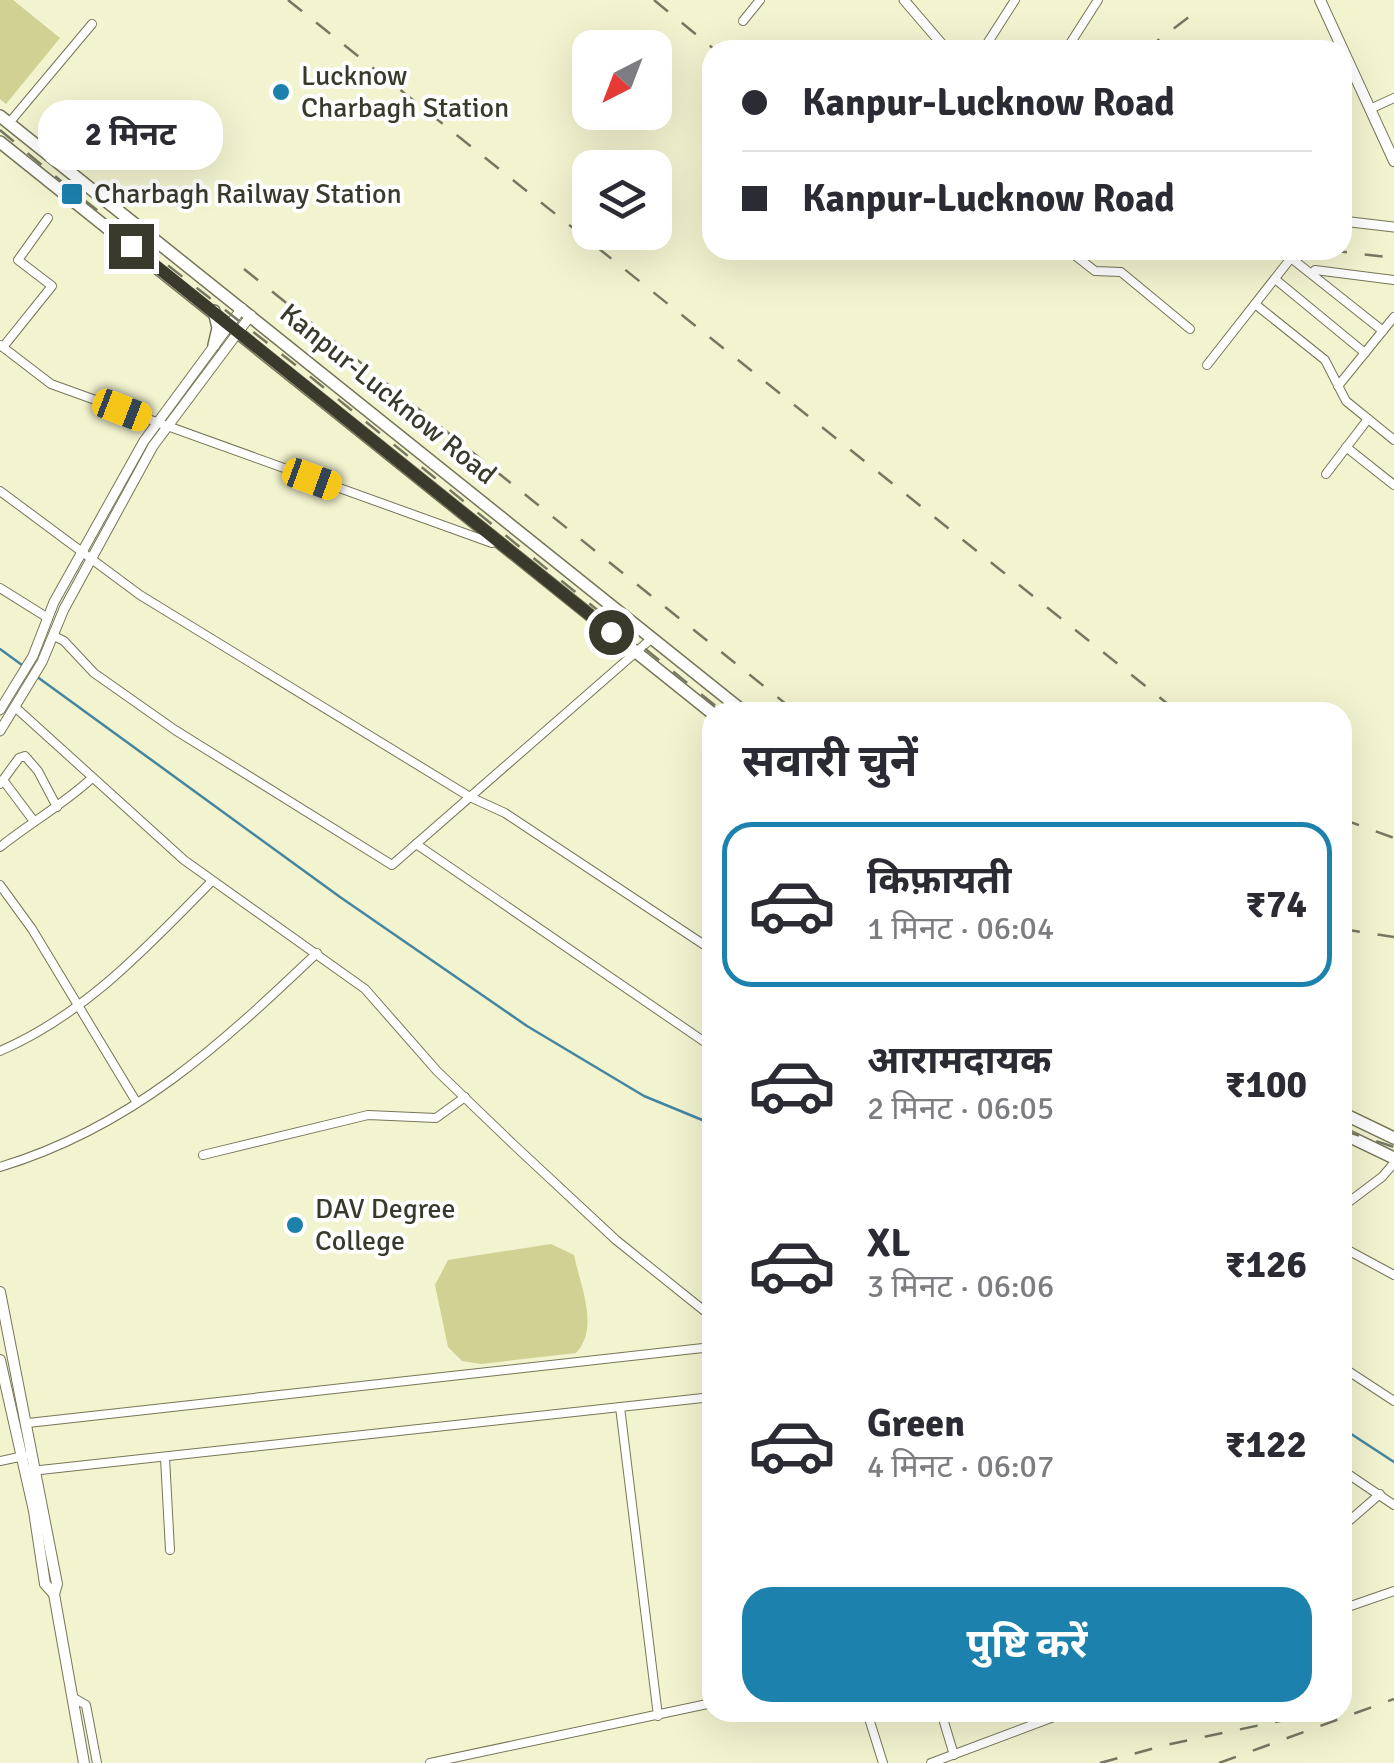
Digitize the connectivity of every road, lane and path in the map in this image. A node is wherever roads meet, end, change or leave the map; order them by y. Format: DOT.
graph roads {
  1 [pos="760,0"];
  2 [pos="904,0"];
  3 [pos="1016,0"];
  4 [pos="1098,0"];
  5 [pos="1320,0"];
  6 [pos="743,21"];
  7 [pos="92,24"];
  8 [pos="938,40"];
  9 [pos="990,40"];
  10 [pos="1072,40"];
  11 [pos="1338,40"];
  12 [pos="1352,70"];
  13 [pos="1394,98"];
  14 [pos="1370,109"];
  15 [pos="4,119"];
  16 [pos="0,142"];
  17 [pos="1394,161"];
  18 [pos="48,218"];
  19 [pos="1352,222"];
  20 [pos="1394,227"];
  21 [pos="1078,260"];
  22 [pos="1288,260"];
  23 [pos="1298,260"];
  24 [pos="1312,274"];
  25 [pos="1275,279"];
  26 [pos="1394,280"];
  27 [pos="1255,304"];
  28 [pos="214,311"];
  29 [pos="246,312"];
  30 [pos="1394,316"];
  31 [pos="235,327"];
  32 [pos="1190,329"];
  33 [pos="1382,331"];
  34 [pos="2,346"];
  35 [pos="214,346"];
  36 [pos="1365,353"];
  37 [pos="1207,365"];
  38 [pos="1338,386"];
  39 [pos="362,404"];
  40 [pos="1368,419"];
  41 [pos="348,420"];
  42 [pos="162,426"];
  43 [pos="1394,440"];
  44 [pos="1346,447"];
  45 [pos="439,467"];
  46 [pos="1326,474"];
  47 [pos="426,482"];
  48 [pos="1394,485"];
  49 [pos="0,491"];
  50 [pos="496,540"];
  51 [pos="81,552"];
  52 [pos="91,560"];
  53 [pos="0,588"];
  54 [pos="48,618"];
  55 [pos="54,636"];
  56 [pos="651,639"];
  57 [pos="636,652"];
  58 [pos="37,659"];
  59 [pos="7,700"];
  60 [pos="731,702"];
  61 [pos="702,705"];
  62 [pos="0,710"];
  63 [pos="0,731"];
  64 [pos="92,778"];
  65 [pos="2,782"];
  66 [pos="470,797"];
  67 [pos="57,806"];
  68 [pos="33,820"];
  69 [pos="416,844"];
  70 [pos="0,847"];
  71 [pos="212,880"];
  72 [pos="0,885"];
  73 [pos="702,943"];
  74 [pos="317,953"];
  75 [pos="78,1006"];
  76 [pos="702,1040"];
  77 [pos="0,1051"];
  78 [pos="464,1098"];
  79 [pos="137,1103"];
  80 [pos="1352,1118"];
  81 [pos="1352,1138"];
  82 [pos="1394,1138"];
  83 [pos="203,1155"];
  84 [pos="1394,1160"];
  85 [pos="0,1168"];
  86 [pos="1352,1200"];
  87 [pos="1352,1253"];
  88 [pos="1394,1276"];
  89 [pos="0,1292"];
  90 [pos="702,1309"];
  91 [pos="702,1347"];
  92 [pos="0,1360"];
  93 [pos="1352,1373"];
  94 [pos="702,1398"];
  95 [pos="1394,1400"];
  96 [pos="620,1407"];
  97 [pos="28,1423"];
  98 [pos="27,1455"];
  99 [pos="165,1458"];
  100 [pos="0,1462"];
  101 [pos="31,1471"];
  102 [pos="1352,1476"];
  103 [pos="1380,1494"];
  104 [pos="1394,1505"];
  105 [pos="1352,1518"];
  106 [pos="170,1550"];
  107 [pos="1394,1592"];
  108 [pos="1352,1606"];
  109 [pos="74,1698"];
  110 [pos="702,1705"];
  111 [pos="658,1716"];
  112 [pos="870,1722"];
  113 [pos="945,1722"];
  114 [pos="1040,1722"];
  115 [pos="954,1754"];
  116 [pos="84,1763"];
  117 [pos="97,1763"];
  118 [pos="430,1763"];
  119 [pos="883,1763"];
  120 [pos="931,1763"];
  1 -- 6 [label="street"];
  2 -- 8 [label="street"];
  3 -- 9 [label="street"];
  4 -- 10 [label="street"];
  5 -- 11 [label="main road"];
  7 -- 15 [label="street"];
  12 -- 14 [label="main road"];
  13 -- 14 [label="street"];
  14 -- 17 [label="main road"];
  15 -- 29 [label="main road, Kanpur-Lucknow Road"];
  16 -- 28 [label="main road, Kanpur-Lucknow Road"];
  18 -- 34 [label="street"];
  19 -- 20 [label="street"];
  21 -- 32 [label="street"];
  22 -- 25 [label="street"];
  23 -- 24 [label="street"];
  24 -- 26 [label="street"];
  24 -- 33 [label="street"];
  25 -- 27 [label="street"];
  25 -- 36 [label="street"];
  27 -- 37 [label="street"];
  27 -- 38 [label="street"];
  28 -- 31 [label="main road, Kanpur-Lucknow Road"];
  28 -- 35 [label="main road"];
  29 -- 31 [label="street"];
  29 -- 39 [label="main road, Kanpur-Lucknow Road"];
  30 -- 33 [label="street"];
  31 -- 35 [label="street"];
  31 -- 41 [label="main road, Kanpur-Lucknow Road"];
  31 -- 42 [label="street"];
  33 -- 36 [label="street"];
  34 -- 42 [label="street"];
  35 -- 42 [label="street"];
  36 -- 38 [label="street"];
  38 -- 40 [label="street"];
  39 -- 41 [label="main road"];
  39 -- 45 [label="main road, Kanpur-Lucknow Road"];
  40 -- 43 [label="street"];
  40 -- 44 [label="street"];
  41 -- 47 [label="main road, Kanpur-Lucknow Road"];
  42 -- 50 [label="street"];
  42 -- 51 [label="street"];
  42 -- 52 [label="street"];
  44 -- 46 [label="street"];
  44 -- 48 [label="street"];
  45 -- 47 [label="main road"];
  45 -- 56 [label="main road, Kanpur-Lucknow Road"];
  47 -- 50 [label="main road, Kanpur-Lucknow Road"];
  49 -- 51 [label="street"];
  50 -- 57 [label="main road, Kanpur-Lucknow Road"];
  51 -- 52 [label="street"];
  51 -- 54 [label="street"];
  52 -- 55 [label="street"];
  52 -- 66 [label="street"];
  53 -- 54 [label="street"];
  54 -- 58 [label="street"];
  55 -- 58 [label="street"];
  55 -- 69 [label="street"];
  56 -- 57 [label="street"];
  56 -- 60 [label="main road, Kanpur-Lucknow Road"];
  57 -- 61 [label="main road, Kanpur-Lucknow Road"];
  57 -- 66 [label="street"];
  58 -- 59 [label="street"];
  59 -- 62 [label="street"];
  59 -- 63 [label="street"];
  59 -- 64 [label="street"];
  64 -- 67 [label="street"];
  64 -- 71 [label="street"];
  65 -- 67 [label="street"];
  65 -- 68 [label="street"];
  66 -- 69 [label="street"];
  66 -- 73 [label="street"];
  67 -- 68 [label="street"];
  68 -- 70 [label="street"];
  69 -- 76 [label="street"];
  71 -- 74 [label="street"];
  71 -- 75 [label="street"];
  72 -- 75 [label="street"];
  74 -- 78 [label="street"];
  74 -- 79 [label="street"];
  75 -- 77 [label="street"];
  75 -- 79 [label="street"];
  78 -- 83 [label="street"];
  78 -- 90 [label="street"];
  79 -- 85 [label="street"];
  80 -- 82 [label="main road"];
  81 -- 84 [label="main road"];
  84 -- 86 [label="street"];
  87 -- 88 [label="street"];
  89 -- 97 [label="main road"];
  91 -- 97 [label="street"];
  92 -- 98 [label="main road"];
  93 -- 95 [label="street"];
  94 -- 96 [label="street"];
  96 -- 99 [label="street"];
  96 -- 111 [label="street"];
  97 -- 98 [label="main road"];
  98 -- 100 [label="street"];
  98 -- 101 [label="main road"];
  99 -- 101 [label="street"];
  99 -- 106 [label="street"];
  101 -- 109 [label="main road"];
  102 -- 103 [label="street"];
  103 -- 104 [label="street"];
  103 -- 105 [label="street"];
  107 -- 108 [label="street"];
  109 -- 116 [label="main road"];
  109 -- 117 [label="street"];
  110 -- 111 [label="street"];
  111 -- 118 [label="street"];
  112 -- 119 [label="street"];
  113 -- 115 [label="street"];
  114 -- 115 [label="street"];
  115 -- 120 [label="street"];
}
